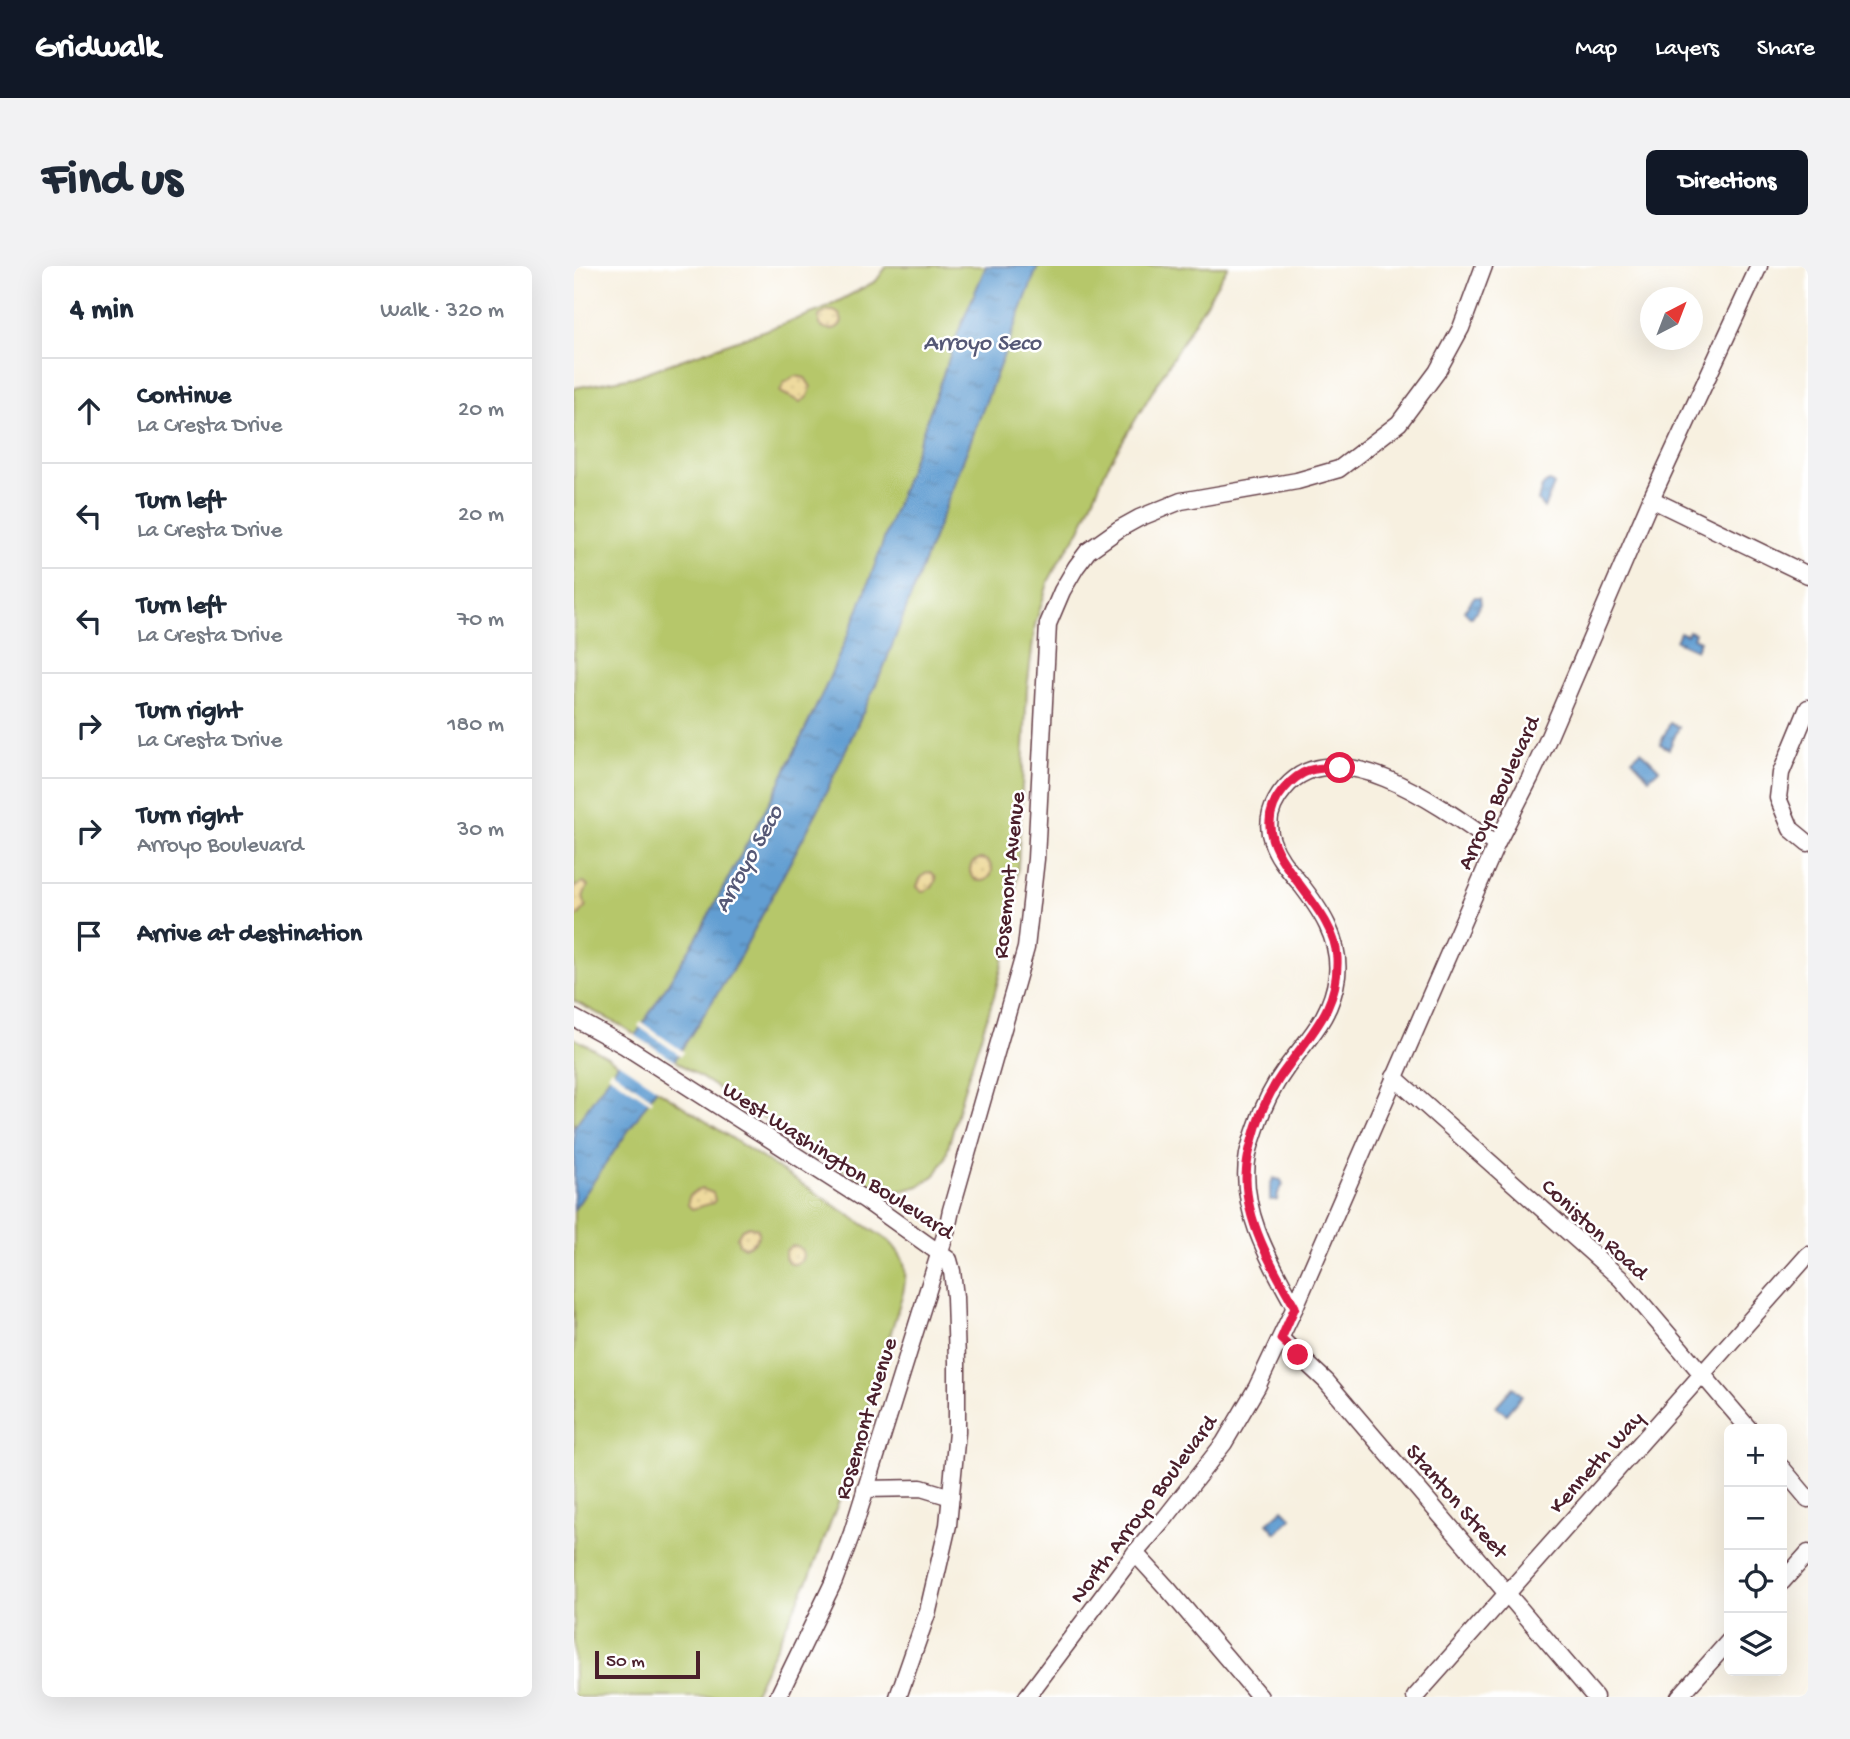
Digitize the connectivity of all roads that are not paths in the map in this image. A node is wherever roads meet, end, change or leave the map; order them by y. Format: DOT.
graph roads {
  1 [pos="1484,266"];
  2 [pos="1759,266"];
  3 [pos="1651,499"];
  4 [pos="1808,575"];
  5 [pos="1808,708"];
  6 [pos="1808,843"];
  7 [pos="1496,845"];
  8 [pos="574,1018"];
  9 [pos="1394,1077"];
  10 [pos="939,1251"];
  11 [pos="1808,1255"];
  12 [pos="1295,1307"];
  13 [pos="1281,1339"];
  14 [pos="1703,1374"];
  15 [pos="1745,1424"];
  16 [pos="1787,1474"];
  17 [pos="865,1489"];
  18 [pos="951,1497"];
  19 [pos="1808,1499"];
  20 [pos="1135,1553"];
  21 [pos="1808,1553"];
  22 [pos="1787,1576"];
  23 [pos="1508,1593"];
  24 [pos="1724,1647"];
  25 [pos="778,1697"];
  26 [pos="898,1697"];
  27 [pos="1027,1697"];
  28 [pos="1260,1697"];
  29 [pos="1415,1697"];
  30 [pos="1595,1697"];
  31 [pos="1679,1697"];
  1 -- 10 [label="street, Rosemont Avenue"];
  2 -- 3 [label="street, Arroyo Boulevard"];
  3 -- 4 [label="street"];
  3 -- 7 [label="street, Arroyo Boulevard"];
  5 -- 6 [label="street"];
  7 -- 9 [label="street, Arroyo Boulevard"];
  7 -- 12 [label="street"];
  8 -- 10 [label="street, West Washington Boulevard"];
  9 -- 12 [label="street, Arroyo Boulevard"];
  9 -- 14 [label="street, Coniston Road"];
  10 -- 17 [label="street, Rosemont Avenue"];
  10 -- 18 [label="street, West Washington Boulevard"];
  11 -- 14 [label="street, Kenneth Way"];
  12 -- 13 [label="street, Arroyo Boulevard"];
  13 -- 20 [label="street, North Arroyo Boulevard"];
  13 -- 23 [label="street, Stanton Street"];
  14 -- 15 [label="street, Coniston Road"];
  14 -- 23 [label="street, Kenneth Way"];
  16 -- 19 [label="street"];
  17 -- 18 [label="street"];
  17 -- 25 [label="street, Rosemont Avenue"];
  18 -- 26 [label="street, West Washington Boulevard"];
  20 -- 27 [label="street, North Arroyo Boulevard"];
  20 -- 28 [label="street"];
  21 -- 22 [label="street"];
  23 -- 29 [label="street, Kenneth Way"];
  23 -- 30 [label="street, Stanton Street"];
  24 -- 31 [label="street"];
}
